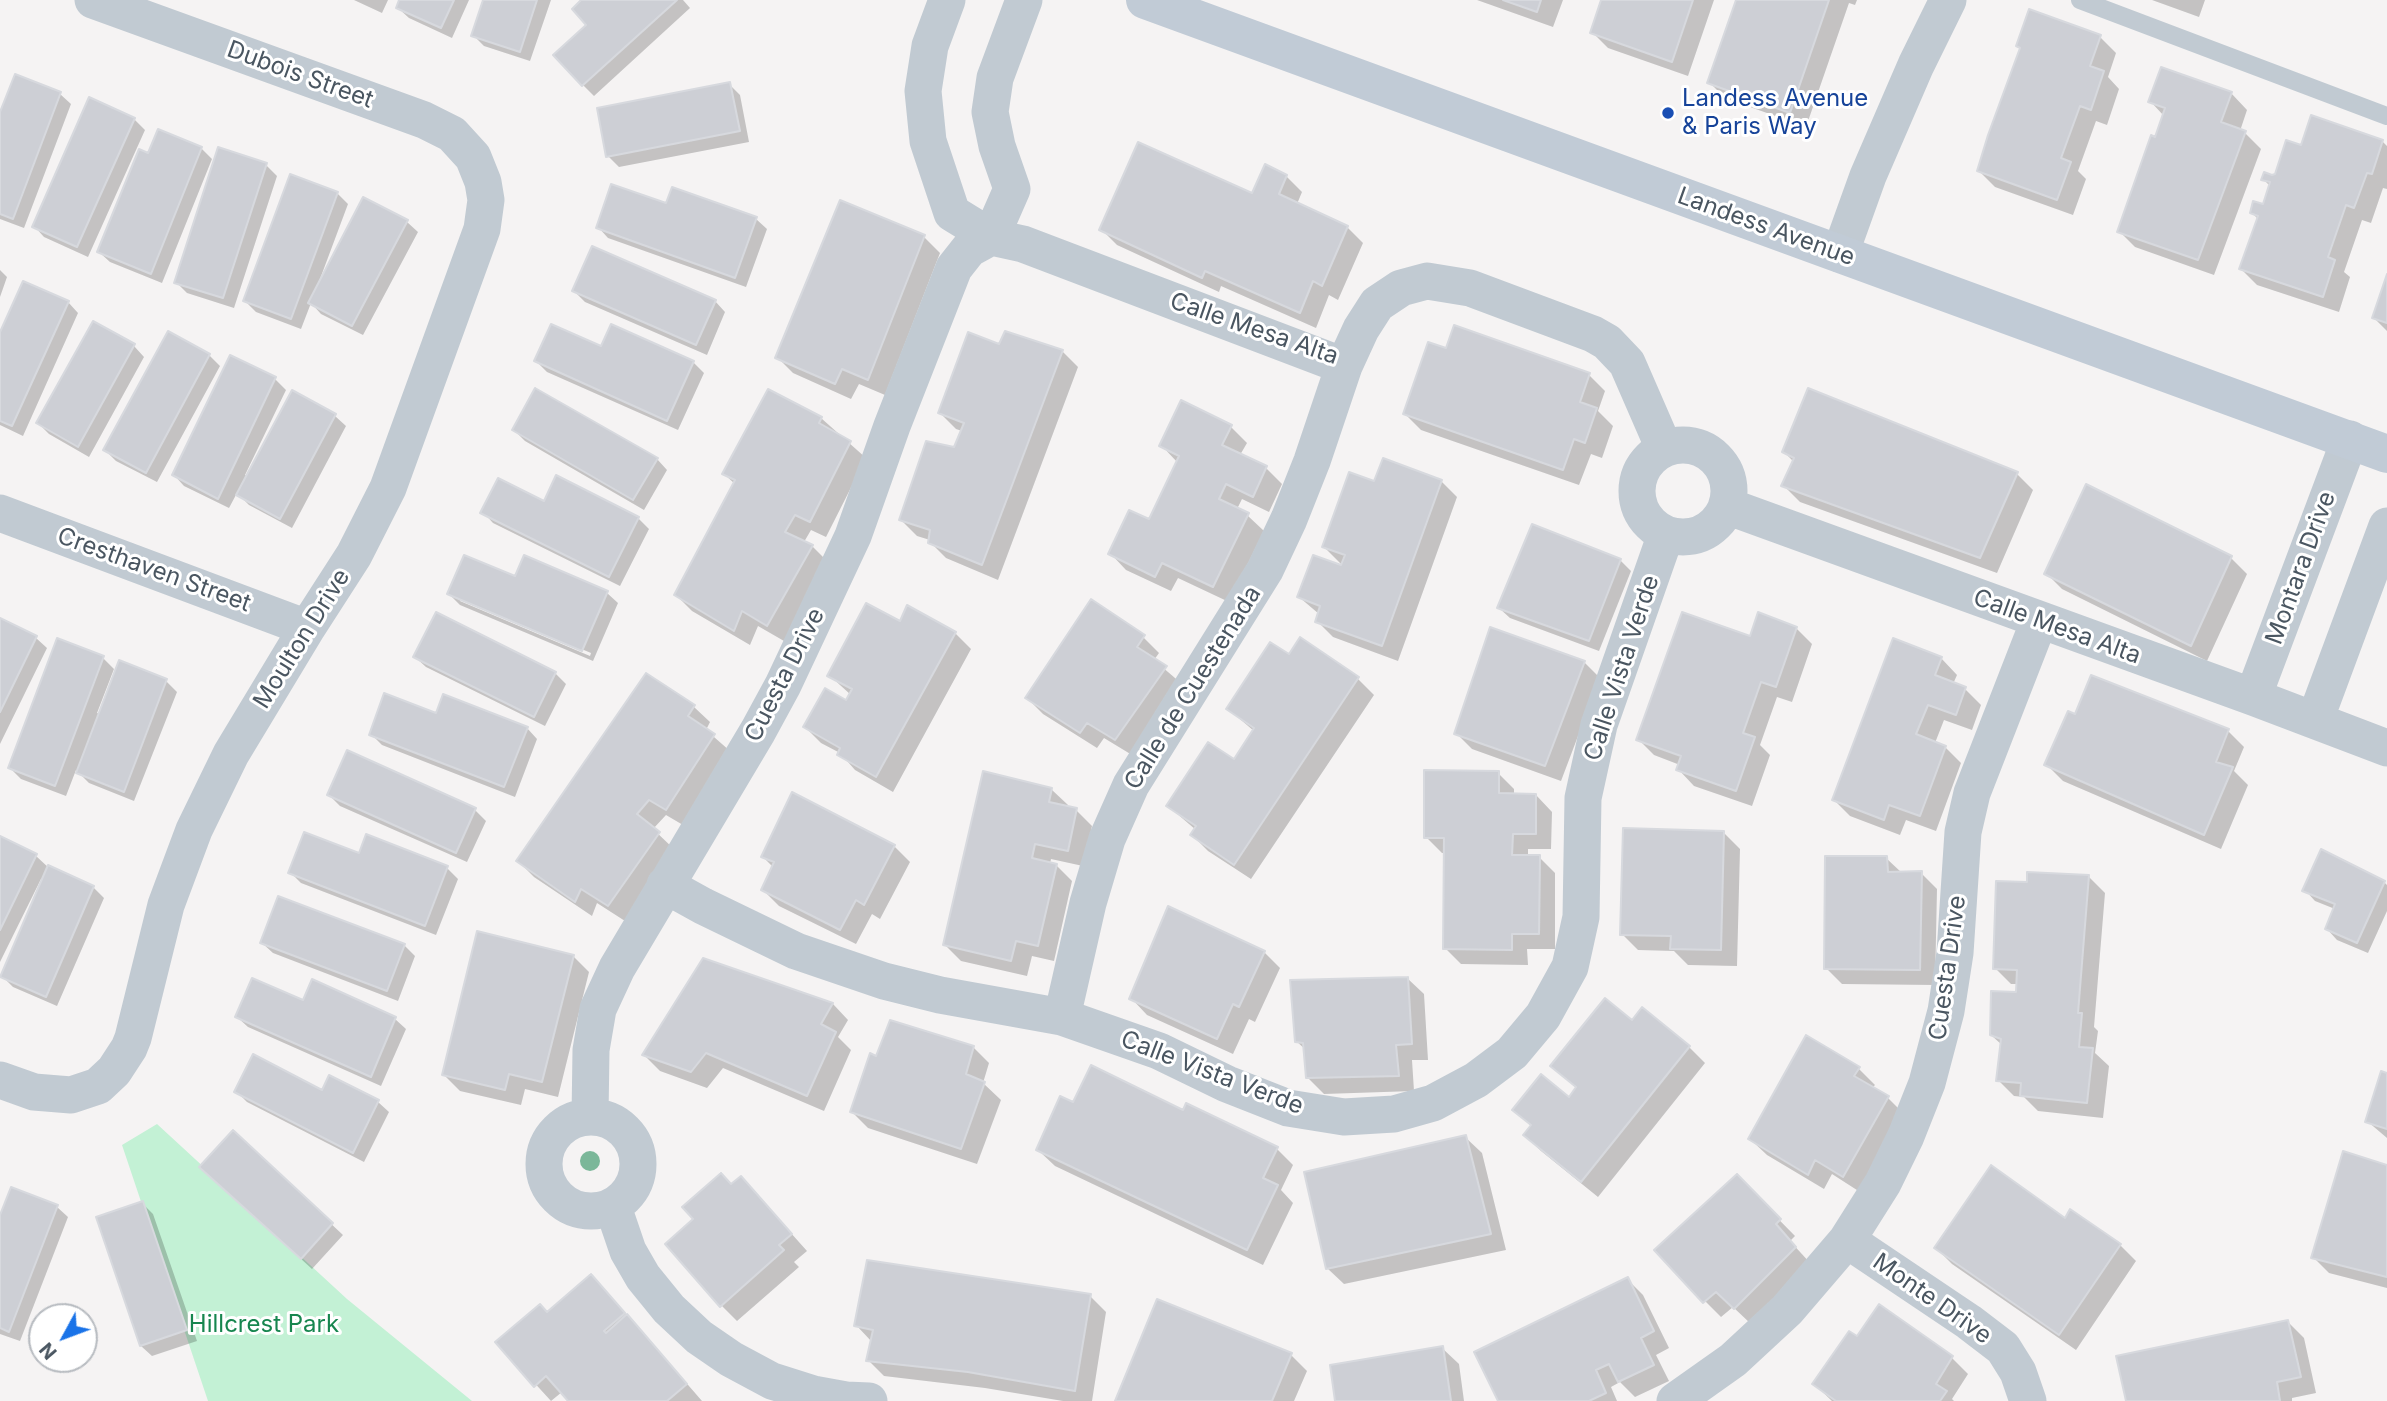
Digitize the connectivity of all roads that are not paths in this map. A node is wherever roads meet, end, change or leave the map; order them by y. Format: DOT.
graph roads {
  1 [pos="93,0"];
  2 [pos="947,0"];
  3 [pos="1024,0"];
  4 [pos="1145,0"];
  5 [pos="1948,0"];
  6 [pos="2080,0"];
  7 [pos="2387,116"];
  8 [pos="483,182"];
  9 [pos="991,237"];
  10 [pos="1840,254"];
  11 [pos="1345,366"];
  12 [pos="2350,439"];
  13 [pos="1664,448"];
  14 [pos="2387,454"];
  15 [pos="1727,506"];
  16 [pos="0,513"];
  17 [pos="2387,526"];
  18 [pos="1667,534"];
  19 [pos="2039,621"];
  20 [pos="307,628"];
  21 [pos="2253,697"];
  22 [pos="2315,720"];
  23 [pos="2387,748"];
  24 [pos="665,885"];
  25 [pos="1062,1017"];
  26 [pos="0,1080"];
  27 [pos="590,1116"];
  28 [pos="613,1207"];
  29 [pos="1847,1240"];
  30 [pos="869,1401"];
  31 [pos="1675,1401"];
  32 [pos="2028,1401"];
  1 -- 8 [label="street, Dubois Street"];
  2 -- 9 [label="street"];
  3 -- 9 [label="street"];
  4 -- 10 [label="main road, Landess Avenue"];
  5 -- 10 [label="street"];
  6 -- 7 [label="lane"];
  8 -- 20 [label="street, Moulton Drive"];
  9 -- 11 [label="street, Calle Mesa Alta"];
  9 -- 24 [label="street, Cuesta Drive"];
  10 -- 12 [label="main road, Landess Avenue"];
  11 -- 13 [label="street, Calle Mesa Alta"];
  11 -- 25 [label="street, Calle de Cuestenada"];
  12 -- 14 [label="main road, Landess Avenue"];
  12 -- 21 [label="street, Montara Drive"];
  13 -- 15 [label="street"];
  13 -- 18 [label="street"];
  15 -- 18 [label="street"];
  15 -- 19 [label="street, Calle Mesa Alta"];
  16 -- 20 [label="street, Cresthaven Street"];
  17 -- 22 [label="street"];
  18 -- 25 [label="street, Calle Vista Verde"];
  19 -- 21 [label="street, Calle Mesa Alta"];
  19 -- 29 [label="street, Cuesta Drive"];
  20 -- 26 [label="street, Moulton Drive"];
  21 -- 22 [label="street, Calle Mesa Alta"];
  22 -- 23 [label="street, Calle Mesa Alta"];
  24 -- 25 [label="street, Calle Vista Verde"];
  24 -- 27 [label="street, Cuesta Drive"];
  27 -- 28 [label="street"];
  27 -- 28 [label="street"];
  28 -- 30 [label="street"];
  29 -- 31 [label="street, Cuesta Drive"];
  29 -- 32 [label="street, Monte Drive"];
}
